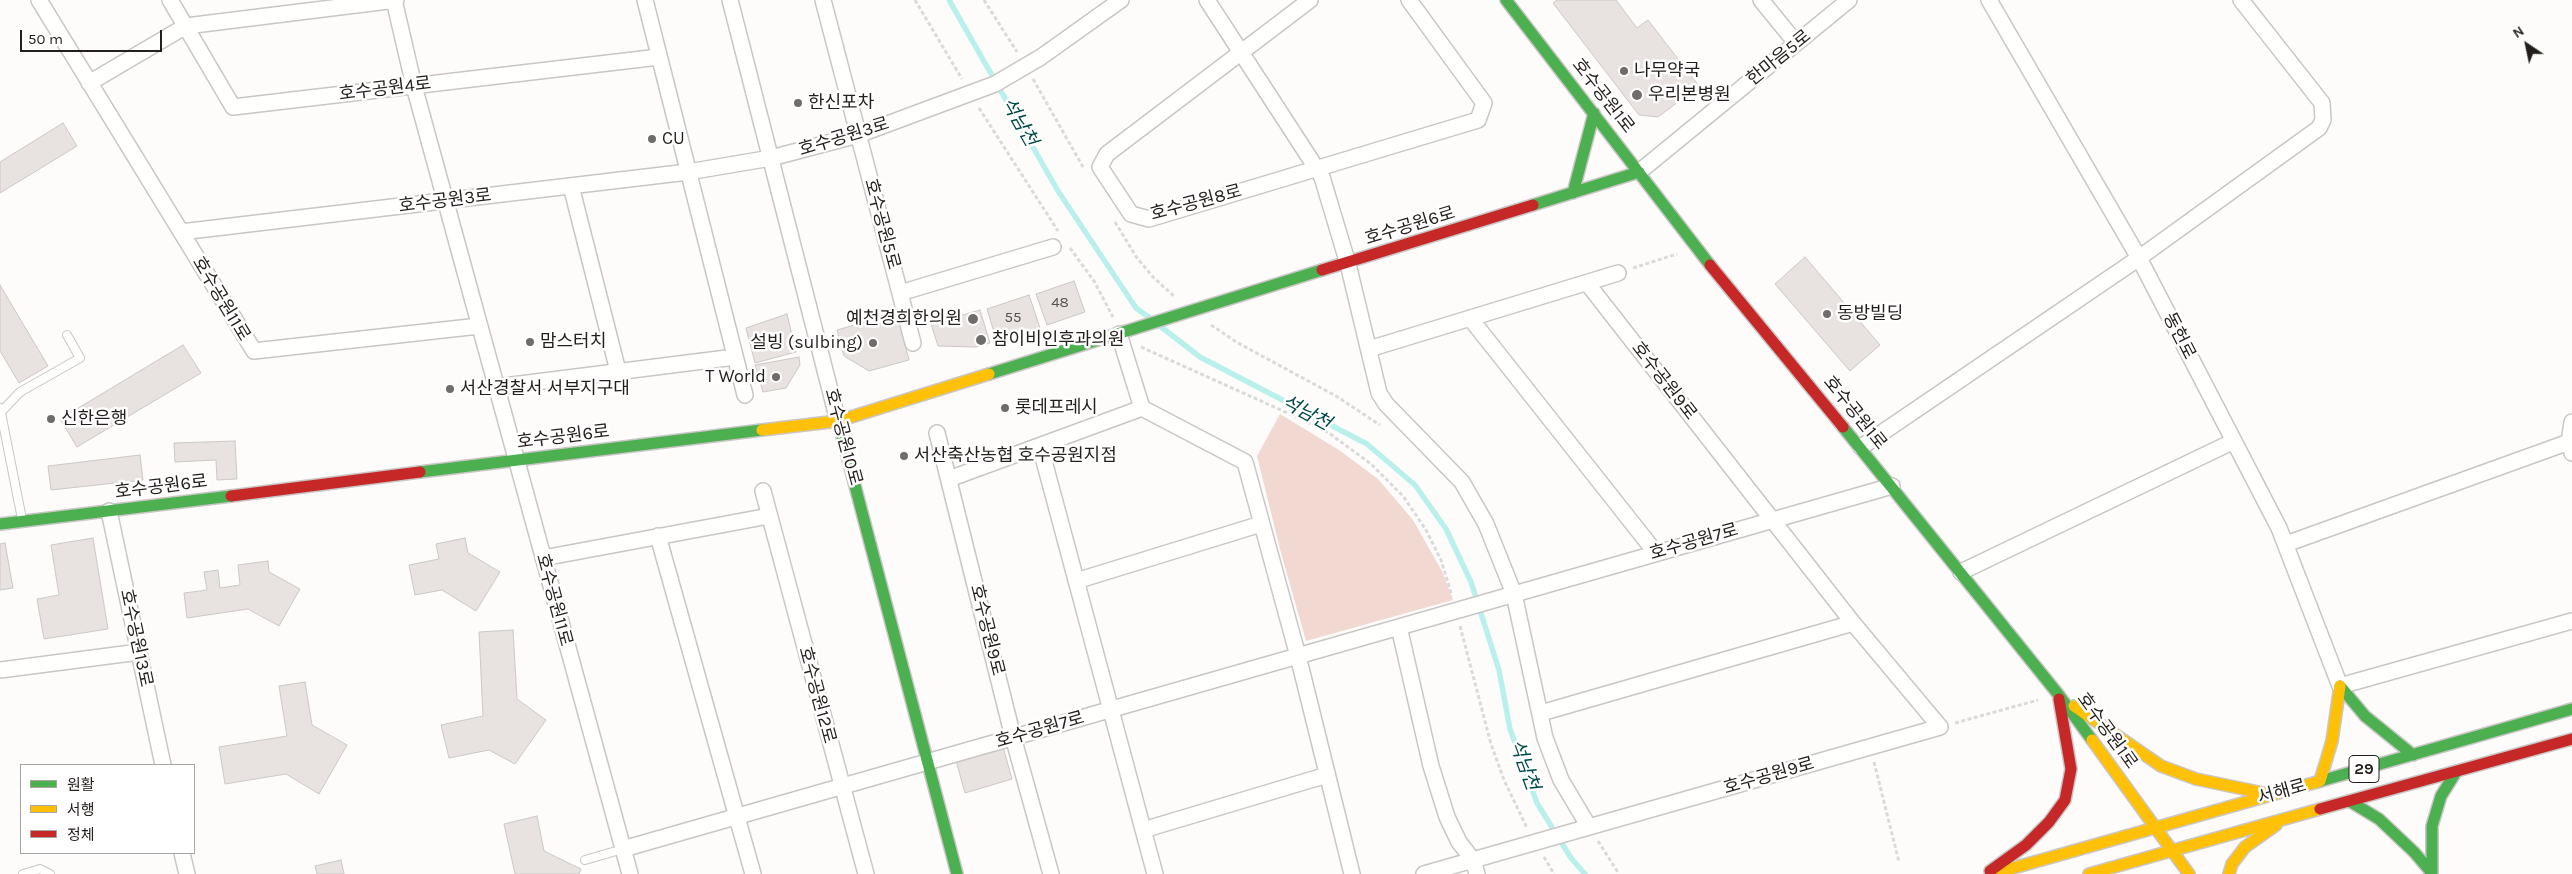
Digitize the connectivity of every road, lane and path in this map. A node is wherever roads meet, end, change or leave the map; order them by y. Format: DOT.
graph roads {
  1 [pos="39,0"];
  2 [pos="170,0"];
  3 [pos="395,0"];
  4 [pos="645,0"];
  5 [pos="730,0"];
  6 [pos="822,0"];
  7 [pos="915,0"];
  8 [pos="984,0"];
  9 [pos="1121,0"];
  10 [pos="1207,0"];
  11 [pos="1310,0"];
  12 [pos="1409,0"];
  13 [pos="1506,0"];
  14 [pos="1761,0"];
  15 [pos="1849,0"];
  16 [pos="1989,0"];
  17 [pos="2241,0"];
  18 [pos="186,26"];
  19 [pos="1796,43"];
  20 [pos="1241,52"];
  21 [pos="659,57"];
  22 [pos="1025,66"];
  23 [pos="89,83"];
  24 [pos="414,86"];
  25 [pos="970,93"];
  26 [pos="1594,114"];
  27 [pos="858,135"];
  28 [pos="771,158"];
  29 [pos="1317,169"];
  30 [pos="688,172"];
  31 [pos="1639,172"];
  32 [pos="571,186"];
  33 [pos="1573,193"];
  34 [pos="445,201"];
  35 [pos="180,232"];
  36 [pos="1060,242"];
  37 [pos="1697,247"];
  38 [pos="2139,258"];
  39 [pos="1348,264"];
  40 [pos="1618,273"];
  41 [pos="1587,283"];
  42 [pos="900,293"];
  43 [pos="1192,312"];
  44 [pos="1470,318"];
  45 [pos="479,326"];
  46 [pos="1119,334"];
  47 [pos="68,336"];
  48 [pos="913,343"];
  49 [pos="1369,349"];
  50 [pos="735,357"];
  51 [pos="618,371"];
  52 [pos="496,387"];
  53 [pos="745,395"];
  54 [pos="1142,408"];
  55 [pos="1,410"];
  56 [pos="838,421"];
  57 [pos="2572,422"];
  58 [pos="1382,426"];
  59 [pos="937,433"];
  60 [pos="2234,440"];
  61 [pos="1040,446"];
  62 [pos="2571,446"];
  63 [pos="1861,448"];
  64 [pos="516,461"];
  65 [pos="949,480"];
  66 [pos="1892,486"];
  67 [pos="763,491"];
  68 [pos="109,511"];
  69 [pos="769,516"];
  70 [pos="1773,520"];
  71 [pos="22,521"];
  72 [pos="0,524"];
  73 [pos="1261,524"];
  74 [pos="658,536"];
  75 [pos="2286,544"];
  76 [pos="1656,553"];
  77 [pos="543,558"];
  78 [pos="1961,572"];
  79 [pos="1076,581"];
  80 [pos="1514,594"];
  81 [pos="1456,610"];
  82 [pos="2572,622"];
  83 [pos="1853,623"];
  84 [pos="1399,627"];
  85 [pos="139,652"];
  86 [pos="1298,656"];
  87 [pos="0,670"];
  88 [pos="2340,686"];
  89 [pos="2058,694"];
  90 [pos="2572,709"];
  91 [pos="1111,710"];
  92 [pos="1541,713"];
  93 [pos="1940,728"];
  94 [pos="1013,737"];
  95 [pos="2572,739"];
  96 [pos="1870,747"];
  97 [pos="2413,755"];
  98 [pos="928,762"];
  99 [pos="163,764"];
  100 [pos="2456,772"];
  101 [pos="1327,775"];
  102 [pos="2320,781"];
  103 [pos="842,786"];
  104 [pos="2272,795"];
  105 [pos="2351,802"];
  106 [pos="737,816"];
  107 [pos="2285,820"];
  108 [pos="1588,827"];
  109 [pos="2156,829"];
  110 [pos="1143,830"];
  111 [pos="1534,843"];
  112 [pos="623,849"];
  113 [pos="2172,851"];
  114 [pos="182,854"];
  115 [pos="585,860"];
  116 [pos="1899,862"];
  117 [pos="1475,867"];
  118 [pos="2112,868"];
  119 [pos="23,874"];
  120 [pos="50,874"];
  121 [pos="187,874"];
  122 [pos="630,874"];
  123 [pos="753,874"];
  124 [pos="866,874"];
  125 [pos="957,874"];
  126 [pos="1051,874"];
  127 [pos="1155,874"];
  128 [pos="1352,874"];
  129 [pos="1424,874"];
  130 [pos="1554,874"];
  131 [pos="1984,874"];
  132 [pos="1992,874"];
  133 [pos="2089,874"];
  134 [pos="2125,874"];
  135 [pos="2189,874"];
  136 [pos="2229,874"];
  137 [pos="2432,874"];
  1 -- 23 [label="street"];
  2 -- 18 [label="street, 호수공원4로"];
  3 -- 18 [label="street"];
  3 -- 24 [label="street, 호수공원11로"];
  4 -- 21 [label="street"];
  5 -- 28 [label="street, 호수공원10로"];
  6 -- 27 [label="street, 호수공원5로"];
  7 -- 25 [label="path"];
  8 -- 22 [label="path"];
  9 -- 22 [label="street"];
  10 -- 20 [label="street"];
  11 -- 20 [label="street, 호수공원8로"];
  12 -- 29 [label="street, 호수공원8로"];
  13 -- 26 [label="main road, 호수공원1로"];
  14 -- 19 [label="street"];
  15 -- 19 [label="street, 한마음5로"];
  16 -- 38 [label="street, 동헌로"];
  17 -- 38 [label="street"];
  18 -- 23 [label="street"];
  18 -- 24 [label="street, 호수공원4로"];
  19 -- 31 [label="street, 한마음5로"];
  20 -- 29 [label="street"];
  20 -- 29 [label="street, 호수공원8로"];
  21 -- 24 [label="street, 호수공원4로"];
  21 -- 30 [label="street"];
  22 -- 25 [label="street, 호수공원3로"];
  23 -- 35 [label="street"];
  24 -- 34 [label="street, 호수공원11로"];
  25 -- 27 [label="street, 호수공원3로"];
  25 -- 36 [label="path"];
  26 -- 31 [label="main road, 호수공원1로"];
  26 -- 33 [label="main road"];
  27 -- 28 [label="street, 호수공원3로"];
  27 -- 42 [label="street, 호수공원5로"];
  28 -- 30 [label="street, 호수공원3로"];
  28 -- 56 [label="street, 호수공원10로"];
  29 -- 39 [label="street"];
  30 -- 32 [label="street, 호수공원3로"];
  30 -- 50 [label="street"];
  31 -- 33 [label="main road, 호수공원6로"];
  31 -- 37 [label="main road, 호수공원1로"];
  32 -- 34 [label="street, 호수공원3로"];
  32 -- 51 [label="street"];
  33 -- 39 [label="main road, 호수공원6로"];
  34 -- 35 [label="street, 호수공원3로"];
  34 -- 45 [label="street, 호수공원11로"];
  35 -- 45 [label="street, 호수공원11로"];
  36 -- 42 [label="street, 호수공원5로"];
  36 -- 46 [label="path"];
  37 -- 40 [label="path"];
  37 -- 63 [label="main road, 호수공원1로"];
  38 -- 60 [label="street, 동헌로"];
  38 -- 63 [label="street"];
  39 -- 43 [label="main road, 호수공원6로"];
  39 -- 49 [label="street"];
  40 -- 41 [label="street"];
  41 -- 44 [label="street"];
  41 -- 70 [label="street, 호수공원9로"];
  42 -- 48 [label="street"];
  43 -- 46 [label="main road, 호수공원6로"];
  43 -- 58 [label="path"];
  44 -- 49 [label="street"];
  44 -- 76 [label="street"];
  45 -- 52 [label="street, 호수공원11로"];
  46 -- 54 [label="street"];
  46 -- 56 [label="main road, 호수공원6로"];
  46 -- 81 [label="path"];
  47 -- 55 [label="lane"];
  49 -- 80 [label="street"];
  50 -- 51 [label="street"];
  50 -- 53 [label="street"];
  51 -- 52 [label="street"];
  52 -- 64 [label="street, 호수공원11로"];
  54 -- 61 [label="street"];
  54 -- 73 [label="street"];
  55 -- 71 [label="lane"];
  56 -- 64 [label="main road, 호수공원6로"];
  56 -- 98 [label="main road, 호수공원10로"];
  57 -- 62 [label="street"];
  59 -- 65 [label="street, 호수공원9로"];
  60 -- 75 [label="street, 동헌로"];
  60 -- 78 [label="street"];
  61 -- 65 [label="street"];
  61 -- 79 [label="street"];
  62 -- 75 [label="street"];
  63 -- 66 [label="main road, 호수공원1로"];
  64 -- 68 [label="main road, 호수공원6로"];
  64 -- 77 [label="street, 호수공원11로"];
  65 -- 94 [label="street, 호수공원9로"];
  66 -- 70 [label="street, 호수공원7로"];
  66 -- 78 [label="main road, 호수공원1로"];
  67 -- 69 [label="street, 호수공원12로"];
  68 -- 71 [label="main road, 호수공원6로"];
  68 -- 85 [label="street, 호수공원13로"];
  69 -- 74 [label="street"];
  69 -- 103 [label="street, 호수공원12로"];
  70 -- 76 [label="street, 호수공원7로"];
  70 -- 83 [label="street, 호수공원9로"];
  71 -- 72 [label="main road, 호수공원6로"];
  73 -- 79 [label="street"];
  73 -- 86 [label="street"];
  74 -- 77 [label="street"];
  74 -- 106 [label="street"];
  75 -- 88 [label="street, 동헌로"];
  76 -- 80 [label="street, 호수공원7로"];
  77 -- 112 [label="street, 호수공원11로"];
  78 -- 89 [label="main road, 호수공원1로"];
  79 -- 91 [label="street"];
  80 -- 81 [label="street, 호수공원7로"];
  80 -- 92 [label="street"];
  81 -- 84 [label="street, 호수공원7로"];
  81 -- 111 [label="path"];
  82 -- 88 [label="street"];
  83 -- 92 [label="street"];
  83 -- 93 [label="street, 호수공원9로"];
  84 -- 86 [label="street, 호수공원7로"];
  84 -- 117 [label="street"];
  85 -- 87 [label="street"];
  85 -- 99 [label="street, 호수공원13로"];
  86 -- 91 [label="street, 호수공원7로"];
  86 -- 101 [label="street"];
  88 -- 97 [label="main road"];
  88 -- 102 [label="main road"];
  89 -- 93 [label="path"];
  89 -- 104 [label="main road"];
  89 -- 109 [label="main road, 호수공원1로"];
  89 -- 131 [label="main road"];
  90 -- 97 [label="main road, 서해로 / 29"];
  91 -- 94 [label="street, 호수공원7로"];
  91 -- 110 [label="street"];
  92 -- 108 [label="street"];
  93 -- 96 [label="street, 호수공원9로"];
  94 -- 98 [label="street, 호수공원7로"];
  94 -- 126 [label="street, 호수공원9로"];
  95 -- 100 [label="main road, 서해로 / 29"];
  96 -- 108 [label="street, 호수공원9로"];
  96 -- 116 [label="path"];
  97 -- 102 [label="main road, 서해로 / 29"];
  98 -- 103 [label="street, 호수공원7로"];
  98 -- 125 [label="main road, 호수공원10로"];
  100 -- 105 [label="main road, 서해로 / 29"];
  100 -- 137 [label="main road"];
  101 -- 110 [label="street"];
  101 -- 128 [label="street"];
  102 -- 104 [label="main road, 서해로 / 29"];
  103 -- 106 [label="street, 호수공원7로"];
  103 -- 124 [label="street, 호수공원12로"];
  104 -- 109 [label="main road, 서해로 / 29"];
  105 -- 107 [label="main road, 서해로 / 29"];
  105 -- 137 [label="main road"];
  106 -- 112 [label="street, 호수공원7로"];
  106 -- 123 [label="street"];
  107 -- 113 [label="main road, 서해로 / 29"];
  107 -- 136 [label="main road"];
  108 -- 111 [label="street, 호수공원9로"];
  109 -- 113 [label="main road, 호수공원1로"];
  109 -- 132 [label="main road, 서해로 / 29"];
  110 -- 127 [label="street"];
  111 -- 117 [label="street"];
  111 -- 130 [label="path"];
  112 -- 115 [label="lane"];
  112 -- 122 [label="street, 호수공원11로"];
  113 -- 118 [label="main road, 서해로 / 29"];
  113 -- 135 [label="main road, 호수공원1로"];
  114 -- 121 [label="street"];
  117 -- 129 [label="street"];
  118 -- 133 [label="main road, 서해로 / 29"];
  118 -- 134 [label="main road"];
  119 -- 120 [label="lane"];
}
